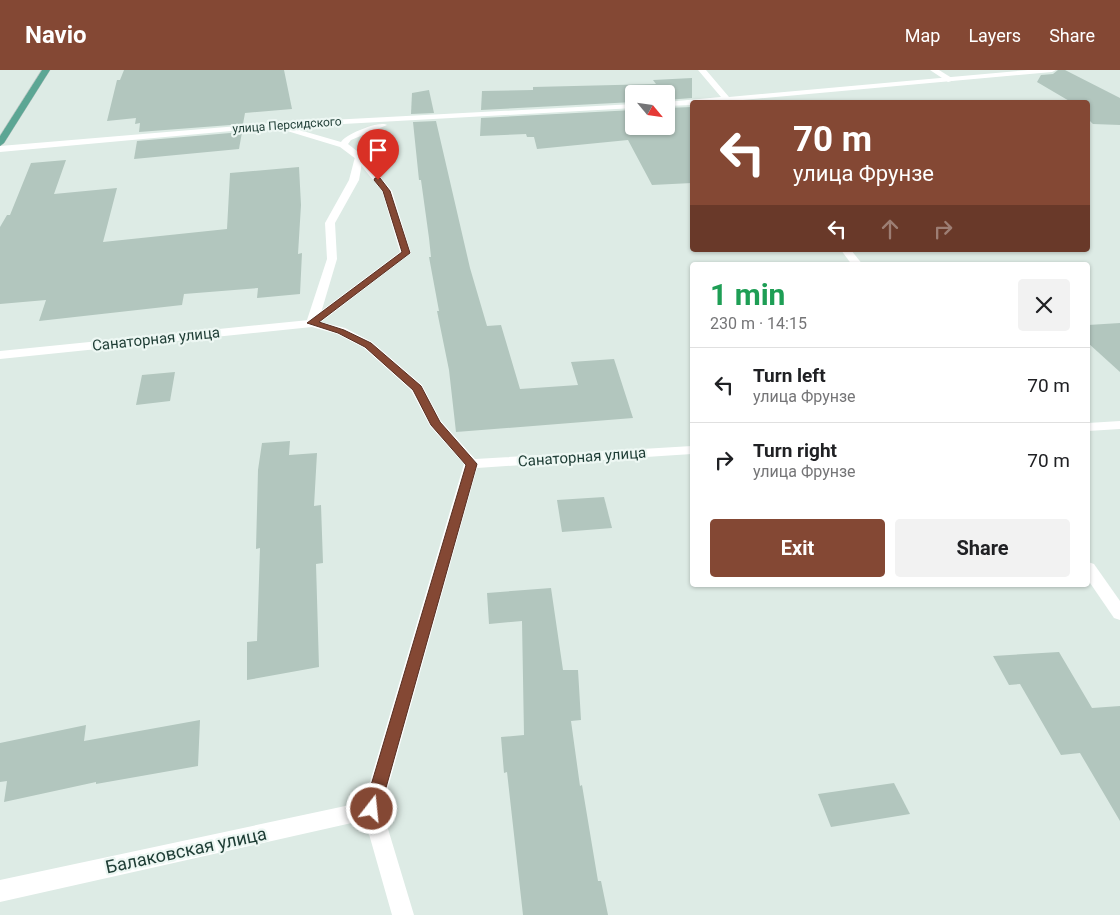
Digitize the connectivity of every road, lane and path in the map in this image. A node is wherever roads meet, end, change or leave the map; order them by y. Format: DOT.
graph roads {
  1 [pos="46,70"];
  2 [pos="702,70"];
  3 [pos="934,70"];
  4 [pos="1052,70"];
  5 [pos="951,80"];
  6 [pos="726,100"];
  7 [pos="748,100"];
  8 [pos="690,103"];
  9 [pos="675,104"];
  10 [pos="625,106"];
  11 [pos="412,118"];
  12 [pos="274,125"];
  13 [pos="0,142"];
  14 [pos="343,145"];
  15 [pos="0,148"];
  16 [pos="359,158"];
  17 [pos="848,252"];
  18 [pos="856,262"];
  19 [pos="312,323"];
  20 [pos="0,355"];
  21 [pos="1120,425"];
  22 [pos="1090,427"];
  23 [pos="690,450"];
  24 [pos="471,464"];
  25 [pos="1090,571"];
  26 [pos="1120,614"];
  27 [pos="372,809"];
  28 [pos="0,890"];
  29 [pos="403,915"];
  1 -- 13 [label="main road"];
  2 -- 6 [label="street"];
  3 -- 5 [label="street"];
  4 -- 5 [label="street"];
  5 -- 7 [label="street"];
  8 -- 9 [label="street"];
  10 -- 11 [label="street, улица Персидского"];
  11 -- 12 [label="street, улица Персидского"];
  11 -- 14 [label="street"];
  12 -- 14 [label="street"];
  12 -- 15 [label="street, улица Персидского"];
  14 -- 16 [label="street"];
  16 -- 19 [label="street"];
  16 -- 19 [label="street"];
  17 -- 18 [label="street"];
  19 -- 20 [label="street, Санаторная улица"];
  19 -- 24 [label="street"];
  21 -- 22 [label="street"];
  23 -- 24 [label="street, Санаторная улица"];
  24 -- 27 [label="street"];
  25 -- 26 [label="street"];
  27 -- 28 [label="street, Балаковская улица"];
  27 -- 29 [label="street"];
}
